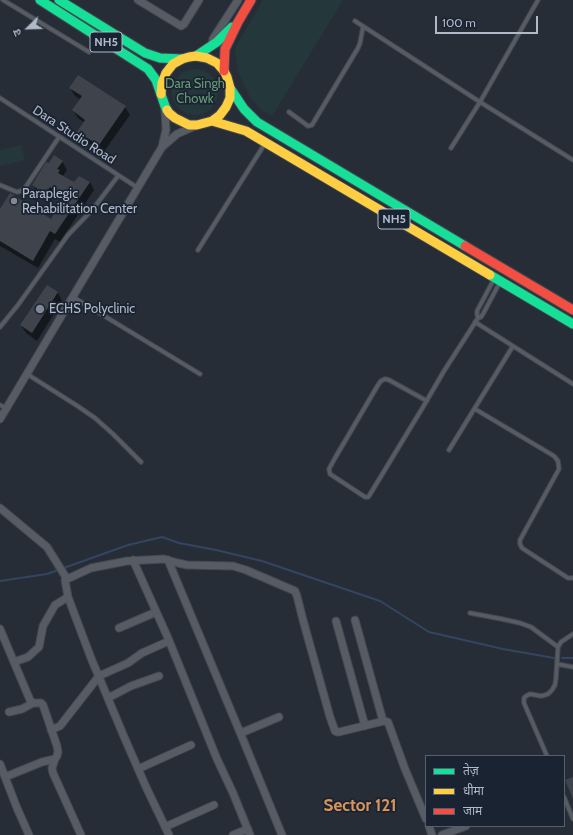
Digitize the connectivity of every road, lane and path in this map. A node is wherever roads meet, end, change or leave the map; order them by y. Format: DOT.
graph roads {
  1 [pos="3,0"];
  2 [pos="40,0"];
  3 [pos="59,0"];
  4 [pos="138,0"];
  5 [pos="198,0"];
  6 [pos="238,0"];
  7 [pos="251,0"];
  8 [pos="538,0"];
  9 [pos="354,21"];
  10 [pos="238,22"];
  11 [pos="363,27"];
  12 [pos="212,46"];
  13 [pos="89,52"];
  14 [pos="196,56"];
  15 [pos="182,59"];
  16 [pos="224,71"];
  17 [pos="230,88"];
  18 [pos="161,94"];
  19 [pos="0,98"];
  20 [pos="480,102"];
  21 [pos="165,106"];
  22 [pos="288,112"];
  23 [pos="212,121"];
  24 [pos="197,125"];
  25 [pos="59,137"];
  26 [pos="266,142"];
  27 [pos="162,146"];
  28 [pos="450,148"];
  29 [pos="573,160"];
  30 [pos="118,176"];
  31 [pos="0,185"];
  32 [pos="138,188"];
  33 [pos="198,250"];
  34 [pos="498,280"];
  35 [pos="72,297"];
  36 [pos="573,310"];
  37 [pos="478,318"];
  38 [pos="475,322"];
  39 [pos="573,324"];
  40 [pos="0,327"];
  41 [pos="513,346"];
  42 [pos="26,374"];
  43 [pos="200,374"];
  44 [pos="573,384"];
  45 [pos="427,400"];
  46 [pos="3,406"];
  47 [pos="475,409"];
  48 [pos="0,418"];
  49 [pos="449,450"];
  50 [pos="141,462"];
  51 [pos="0,508"];
  52 [pos="133,560"];
  53 [pos="168,560"];
  54 [pos="573,578"];
  55 [pos="67,579"];
  56 [pos="68,597"];
  57 [pos="156,612"];
  58 [pos="470,613"];
  59 [pos="354,620"];
  60 [pos="336,621"];
  61 [pos="119,628"];
  62 [pos="0,629"];
  63 [pos="573,634"];
  64 [pos="169,641"];
  65 [pos="558,647"];
  66 [pos="14,662"];
  67 [pos="557,664"];
  68 [pos="573,667"];
  69 [pos="99,676"];
  70 [pos="159,676"];
  71 [pos="108,698"];
  72 [pos="33,703"];
  73 [pos="10,712"];
  74 [pos="279,717"];
  75 [pos="383,721"];
  76 [pos="365,726"];
  77 [pos="51,730"];
  78 [pos="241,733"];
  79 [pos="191,745"];
  80 [pos="547,755"];
  81 [pos="55,759"];
  82 [pos="0,764"];
  83 [pos="138,769"];
  84 [pos="5,777"];
  85 [pos="565,799"];
  86 [pos="214,806"];
  87 [pos="425,815"];
  88 [pos="573,819"];
  89 [pos="165,827"];
  90 [pos="463,827"];
  91 [pos="249,832"];
  92 [pos="29,835"];
  93 [pos="81,835"];
  94 [pos="169,835"];
  95 [pos="233,835"];
  96 [pos="282,835"];
  97 [pos="442,835"];
  1 -- 13 [label="lane"];
  2 -- 18 [label="main road, NH5"];
  3 -- 15 [label="main road, NH5"];
  4 -- 5 [label="street"];
  6 -- 12 [label="street"];
  7 -- 10 [label="main road"];
  8 -- 20 [label="lane"];
  9 -- 11 [label="lane"];
  10 -- 12 [label="main road"];
  10 -- 16 [label="main road"];
  11 -- 20 [label="lane"];
  11 -- 22 [label="lane"];
  12 -- 14 [label="main road"];
  14 -- 15 [label="main road, NH5"];
  14 -- 16 [label="main road, NH5"];
  15 -- 18 [label="main road, NH5"];
  16 -- 17 [label="main road, NH5"];
  17 -- 23 [label="main road"];
  17 -- 36 [label="main road, NH5"];
  18 -- 21 [label="main road, NH5"];
  19 -- 25 [label="lane, Dara Studio Road"];
  20 -- 28 [label="lane"];
  20 -- 29 [label="lane"];
  21 -- 24 [label="main road, NH5"];
  21 -- 27 [label="street"];
  23 -- 24 [label="main road"];
  23 -- 26 [label="main road, NH5"];
  24 -- 27 [label="street"];
  25 -- 30 [label="lane, Dara Studio Road"];
  25 -- 31 [label="lane"];
  26 -- 33 [label="lane"];
  26 -- 34 [label="main road, NH5"];
  27 -- 32 [label="street"];
  30 -- 32 [label="lane, Dara Studio Road"];
  30 -- 40 [label="lane"];
  32 -- 35 [label="street"];
  34 -- 37 [label="lane"];
  34 -- 37 [label="lane"];
  34 -- 39 [label="main road, NH5"];
  35 -- 42 [label="street"];
  35 -- 43 [label="lane"];
  37 -- 38 [label="lane"];
  38 -- 41 [label="lane"];
  38 -- 45 [label="lane"];
  41 -- 44 [label="lane"];
  41 -- 47 [label="lane"];
  42 -- 46 [label="street"];
  42 -- 50 [label="lane"];
  45 -- 45 [label="lane"];
  46 -- 48 [label="street"];
  47 -- 49 [label="lane"];
  47 -- 54 [label="lane"];
  51 -- 55 [label="street"];
  52 -- 53 [label="street"];
  52 -- 55 [label="street"];
  52 -- 57 [label="street"];
  53 -- 76 [label="street"];
  53 -- 78 [label="street"];
  55 -- 56 [label="street"];
  56 -- 66 [label="street"];
  56 -- 69 [label="street"];
  57 -- 61 [label="street"];
  57 -- 64 [label="street"];
  58 -- 65 [label="lane"];
  59 -- 75 [label="street"];
  60 -- 76 [label="street"];
  62 -- 66 [label="street"];
  63 -- 65 [label="lane"];
  64 -- 69 [label="street"];
  64 -- 91 [label="street"];
  65 -- 67 [label="lane"];
  66 -- 72 [label="street"];
  67 -- 68 [label="lane"];
  67 -- 80 [label="lane"];
  69 -- 71 [label="street"];
  69 -- 77 [label="street"];
  70 -- 71 [label="street"];
  71 -- 83 [label="street"];
  72 -- 73 [label="street"];
  72 -- 77 [label="street"];
  74 -- 78 [label="street"];
  75 -- 76 [label="street"];
  75 -- 87 [label="street"];
  77 -- 81 [label="street"];
  78 -- 96 [label="street"];
  79 -- 83 [label="street"];
  81 -- 84 [label="street"];
  81 -- 93 [label="street"];
  82 -- 84 [label="street"];
  83 -- 89 [label="street"];
  84 -- 92 [label="street"];
  85 -- 88 [label="lane"];
  86 -- 89 [label="street"];
  89 -- 94 [label="street"];
  90 -- 97 [label="street"];
  91 -- 95 [label="street"];
}
